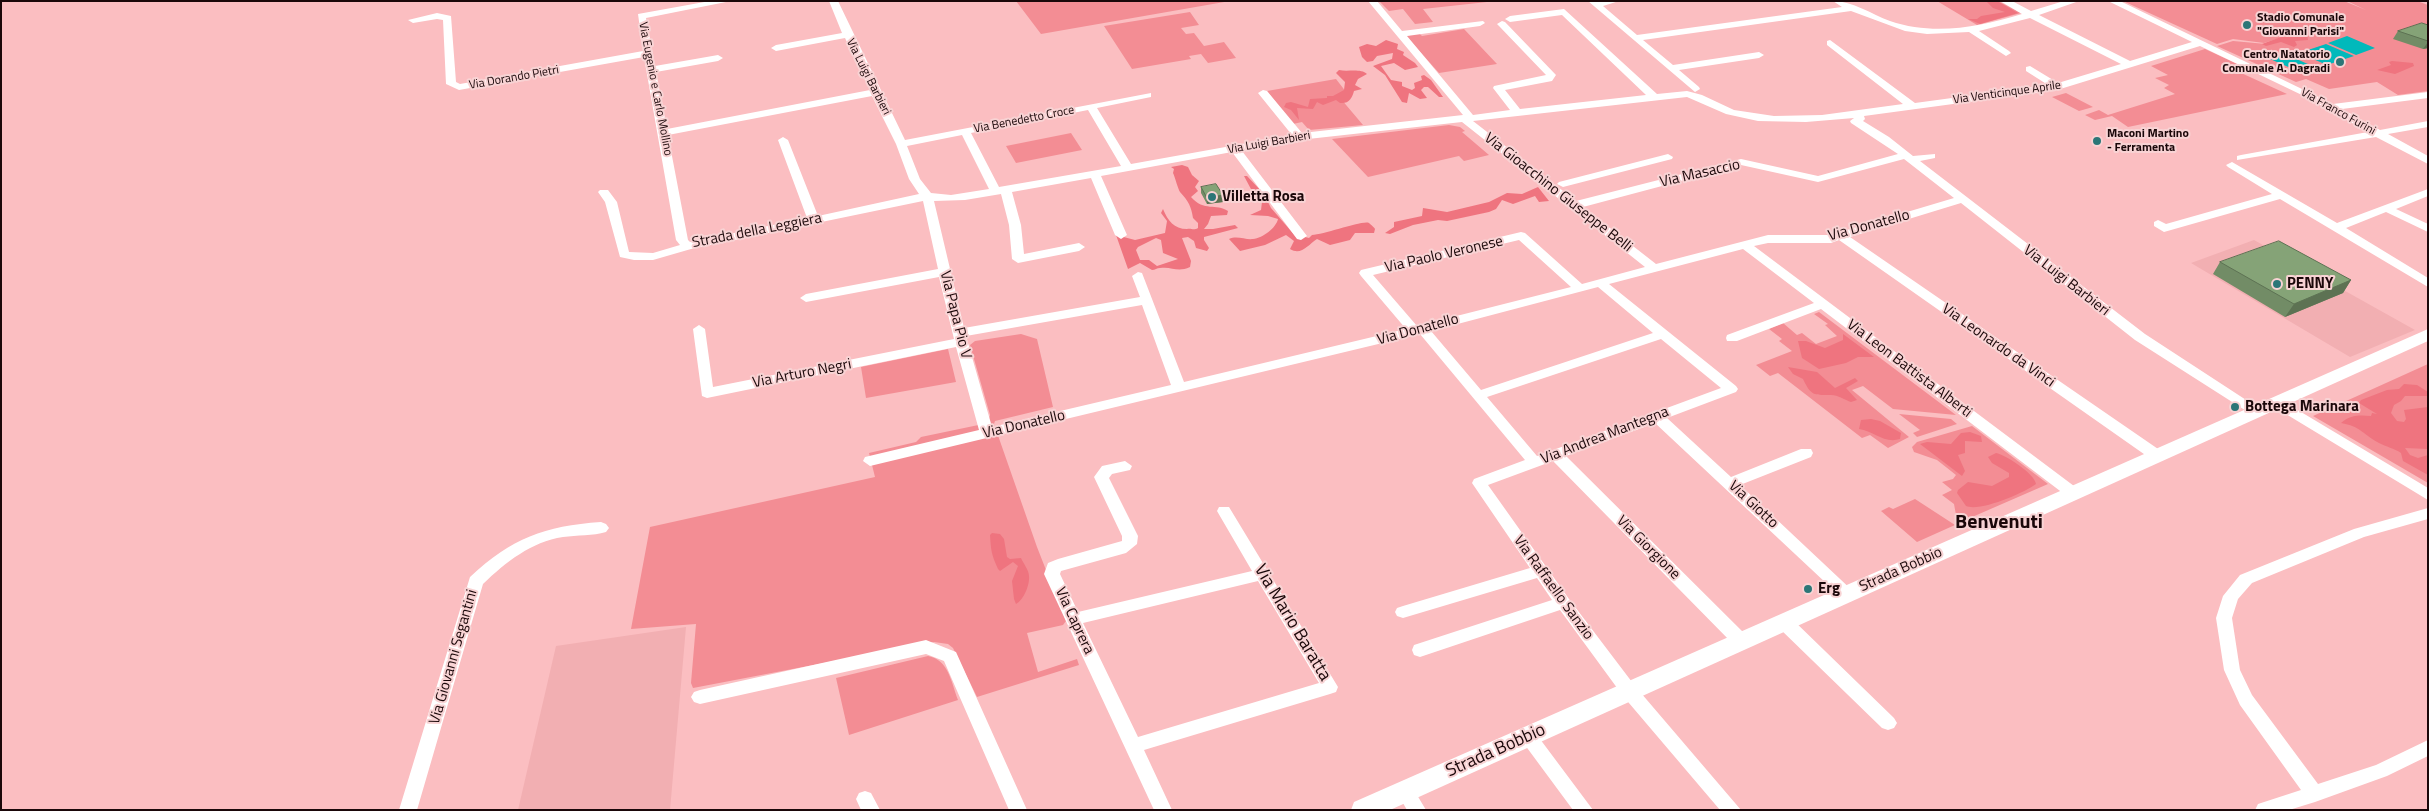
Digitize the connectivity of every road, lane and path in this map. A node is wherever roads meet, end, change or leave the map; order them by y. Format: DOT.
graph roads {
  1 [pos="727,1"];
  2 [pos="833,1"];
  3 [pos="1372,1"];
  4 [pos="1615,1"];
  5 [pos="1837,1"];
  6 [pos="2004,1"];
  7 [pos="2075,1"];
  8 [pos="2112,1"];
  9 [pos="1593,3"];
  10 [pos="1852,8"];
  11 [pos="2028,14"];
  12 [pos="413,20"];
  13 [pos="1480,23"];
  14 [pos="1972,30"];
  15 [pos="1400,34"];
  16 [pos="846,35"];
  17 [pos="1635,38"];
  18 [pos="1830,43"];
  19 [pos="2200,43"];
  20 [pos="776,48"];
  21 [pos="648,53"];
  22 [pos="2006,53"];
  23 [pos="1759,55"];
  24 [pos="718,58"];
  25 [pos="2130,65"];
  26 [pos="1672,68"];
  27 [pos="2030,69"];
  28 [pos="652,70"];
  29 [pos="2057,87"];
  30 [pos="875,92"];
  31 [pos="1263,92"];
  32 [pos="1691,92"];
  33 [pos="1147,95"];
  34 [pos="2428,95"];
  35 [pos="1655,98"];
  36 [pos="1912,106"];
  37 [pos="2332,106"];
  38 [pos="1091,107"];
  39 [pos="1517,112"];
  40 [pos="1856,117"];
  41 [pos="1466,118"];
  42 [pos="2428,124"];
  43 [pos="965,131"];
  44 [pos="664,133"];
  45 [pos="2376,133"];
  46 [pos="1299,136"];
  47 [pos="783,140"];
  48 [pos="901,144"];
  49 [pos="1234,148"];
  50 [pos="1931,156"];
  51 [pos="1909,157"];
  52 [pos="1668,158"];
  53 [pos="2428,161"];
  54 [pos="1128,168"];
  55 [pos="1618,171"];
  56 [pos="1095,174"];
  57 [pos="1564,184"];
  58 [pos="1643,187"];
  59 [pos="1001,191"];
  60 [pos="604,192"];
  61 [pos="2428,192"];
  62 [pos="2282,195"];
  63 [pos="928,196"];
  64 [pos="1963,199"];
  65 [pos="1572,206"];
  66 [pos="2386,208"];
  67 [pos="814,220"];
  68 [pos="2158,224"];
  69 [pos="2336,228"];
  70 [pos="2428,229"];
  71 [pos="1122,235"];
  72 [pos="1301,236"];
  73 [pos="1840,236"];
  74 [pos="686,245"];
  75 [pos="1745,245"];
  76 [pos="1079,247"];
  77 [pos="1652,268"];
  78 [pos="944,272"];
  79 [pos="1138,276"];
  80 [pos="1599,282"];
  81 [pos="2428,283"];
  82 [pos="1580,288"];
  83 [pos="806,298"];
  84 [pos="1147,300"];
  85 [pos="1823,304"];
  86 [pos="698,329"];
  87 [pos="1418,330"];
  88 [pos="1663,334"];
  89 [pos="2428,334"];
  90 [pos="960,337"];
  91 [pos="1732,338"];
  92 [pos="1179,388"];
  93 [pos="1479,395"];
  94 [pos="2276,402"];
  95 [pos="2256,411"];
  96 [pos="1658,417"];
  97 [pos="986,434"];
  98 [pos="1806,453"];
  99 [pos="1556,455"];
  100 [pos="2156,455"];
  101 [pos="870,461"];
  102 [pos="1535,462"];
  103 [pos="1125,466"];
  104 [pos="1480,483"];
  105 [pos="1730,484"];
  106 [pos="2073,493"];
  107 [pos="2428,495"];
  108 [pos="1224,511"];
  109 [pos="2428,512"];
  110 [pos="601,528"];
  111 [pos="1540,571"];
  112 [pos="1263,574"];
  113 [pos="1848,594"];
  114 [pos="1563,603"];
  115 [pos="1403,612"];
  116 [pos="1073,619"];
  117 [pos="1784,622"];
  118 [pos="1741,641"];
  119 [pos="1420,650"];
  120 [pos="1629,691"];
  121 [pos="700,697"];
  122 [pos="1888,723"];
  123 [pos="1528,736"];
  124 [pos="1133,746"];
  125 [pos="2428,747"];
  126 [pos="1405,791"];
  127 [pos="2315,794"];
  128 [pos="408,810"];
  129 [pos="1018,810"];
  130 [pos="1163,810"];
  131 [pos="1363,810"];
  132 [pos="1417,810"];
  133 [pos="1584,810"];
  134 [pos="1732,810"];
  135 [pos="2264,810"];
  1 -- 21 [label="street, Via Eugenio e Carlo Mollino"];
  2 -- 16 [label="street, Via Luigi Barbieri"];
  3 -- 15 [label="street"];
  4 -- 9 [label="street"];
  5 -- 10 [label="street"];
  6 -- 11 [label="street"];
  7 -- 11 [label="street"];
  8 -- 19 [label="street, Via Franco Furini"];
  9 -- 17 [label="street"];
  10 -- 14 [label="street"];
  10 -- 17 [label="street"];
  11 -- 14 [label="street"];
  11 -- 25 [label="street"];
  12 -- 21 [label="street, Via Dorando Pietri"];
  13 -- 15 [label="street"];
  14 -- 22 [label="street"];
  15 -- 41 [label="street"];
  16 -- 20 [label="street"];
  16 -- 30 [label="street, Via Luigi Barbieri"];
  17 -- 26 [label="street"];
  18 -- 36 [label="street"];
  19 -- 25 [label="street, Via Venticinque Aprile"];
  19 -- 37 [label="street, Via Franco Furini"];
  21 -- 28 [label="street, Via Eugenio e Carlo Mollino"];
  23 -- 26 [label="street"];
  24 -- 28 [label="street"];
  25 -- 29 [label="street, Via Venticinque Aprile"];
  26 -- 32 [label="street"];
  27 -- 29 [label="street"];
  28 -- 44 [label="street, Via Eugenio e Carlo Mollino"];
  29 -- 36 [label="street, Via Venticinque Aprile"];
  30 -- 44 [label="street"];
  30 -- 48 [label="street, Via Luigi Barbieri"];
  31 -- 46 [label="street"];
  32 -- 35 [label="street, Via Luigi Barbieri"];
  32 -- 40 [label="street, Via Luigi Barbieri"];
  33 -- 38 [label="street, Via Benedetto Croce"];
  34 -- 37 [label="street"];
  35 -- 39 [label="street, Via Luigi Barbieri"];
  35 -- 39 [label="street"];
  36 -- 40 [label="street, Via Venticinque Aprile"];
  37 -- 45 [label="street, Via Franco Furini"];
  38 -- 43 [label="street, Via Benedetto Croce"];
  38 -- 54 [label="street"];
  39 -- 41 [label="street, Via Luigi Barbieri"];
  40 -- 51 [label="street, Via Luigi Barbieri"];
  41 -- 46 [label="street, Via Luigi Barbieri"];
  41 -- 65 [label="street, Via Gioacchino Giuseppe Belli"];
  42 -- 45 [label="street"];
  43 -- 48 [label="street, Via Benedetto Croce"];
  43 -- 59 [label="street"];
  44 -- 74 [label="street, Via Eugenio e Carlo Mollino"];
  45 -- 53 [label="street, Via Franco Furini"];
  45 -- 62 [label="street"];
  46 -- 49 [label="street, Via Luigi Barbieri"];
  47 -- 67 [label="street"];
  48 -- 63 [label="street, Via Luigi Barbieri"];
  49 -- 54 [label="street, Via Luigi Barbieri"];
  49 -- 72 [label="street"];
  50 -- 51 [label="street"];
  51 -- 58 [label="street, Via Masaccio"];
  51 -- 64 [label="street, Via Luigi Barbieri"];
  52 -- 55 [label="street, Via Masaccio"];
  54 -- 56 [label="street, Via Luigi Barbieri"];
  55 -- 57 [label="street, Via Masaccio"];
  55 -- 58 [label="street, Via Masaccio"];
  56 -- 59 [label="street, Via Luigi Barbieri"];
  56 -- 71 [label="street"];
  58 -- 65 [label="street, Via Masaccio"];
  59 -- 63 [label="street, Via Luigi Barbieri"];
  59 -- 76 [label="street"];
  60 -- 74 [label="street, Strada della Leggiera"];
  61 -- 66 [label="street"];
  62 -- 68 [label="street"];
  62 -- 69 [label="street"];
  63 -- 67 [label="street, Strada della Leggiera"];
  63 -- 78 [label="street, Via Papa Pio V"];
  64 -- 73 [label="street, Via Donatello"];
  64 -- 95 [label="street, Via Luigi Barbieri"];
  65 -- 77 [label="street, Via Gioacchino Giuseppe Belli"];
  66 -- 69 [label="street"];
  66 -- 70 [label="street"];
  67 -- 74 [label="street, Strada della Leggiera"];
  69 -- 81 [label="street"];
  73 -- 75 [label="street, Via Donatello"];
  73 -- 100 [label="street, Via Leonardo da Vinci"];
  75 -- 77 [label="street, Via Donatello"];
  75 -- 85 [label="street, Via Leon Battista Alberti"];
  77 -- 80 [label="street, Via Donatello"];
  78 -- 83 [label="street"];
  78 -- 90 [label="street, Via Papa Pio V"];
  79 -- 84 [label="street"];
  80 -- 82 [label="street, Via Donatello"];
  80 -- 88 [label="street"];
  82 -- 87 [label="street, Via Donatello"];
  82 -- 87 [label="street, Via Paolo Veronese"];
  84 -- 90 [label="street"];
  84 -- 92 [label="street"];
  85 -- 91 [label="street"];
  85 -- 106 [label="street, Via Leon Battista Alberti"];
  86 -- 90 [label="street, Via Arturo Negri"];
  87 -- 92 [label="street, Via Donatello"];
  87 -- 93 [label="street"];
  88 -- 93 [label="street"];
  88 -- 96 [label="street, Via Andrea Mantegna"];
  89 -- 94 [label="main road, Strada Bobbio"];
  90 -- 97 [label="street, Via Papa Pio V"];
  92 -- 97 [label="street, Via Donatello"];
  93 -- 102 [label="street"];
  94 -- 95 [label="main road, Strada Bobbio"];
  94 -- 107 [label="street"];
  95 -- 100 [label="main road, Strada Bobbio"];
  96 -- 99 [label="street, Via Andrea Mantegna"];
  96 -- 105 [label="street, Via Giotto"];
  97 -- 101 [label="street, Via Donatello"];
  98 -- 105 [label="street"];
  99 -- 102 [label="street, Via Andrea Mantegna"];
  99 -- 118 [label="street, Via Giorgione"];
  100 -- 106 [label="main road, Strada Bobbio"];
  102 -- 104 [label="street, Via Andrea Mantegna"];
  103 -- 116 [label="street, Via Caprera"];
  104 -- 111 [label="street, Via Raffaello Sanzio"];
  105 -- 113 [label="street, Via Giotto"];
  106 -- 113 [label="main road, Strada Bobbio"];
  108 -- 112 [label="street, Via Mario Baratta"];
  109 -- 127 [label="street"];
  110 -- 128 [label="street, Via Giovanni Segantini"];
  111 -- 114 [label="street, Via Raffaello Sanzio"];
  111 -- 115 [label="street"];
  112 -- 116 [label="street"];
  112 -- 124 [label="street, Via Mario Baratta"];
  113 -- 117 [label="main road, Strada Bobbio"];
  114 -- 119 [label="street"];
  114 -- 120 [label="street, Via Raffaello Sanzio"];
  116 -- 124 [label="street, Via Caprera"];
  117 -- 118 [label="main road, Strada Bobbio"];
  117 -- 122 [label="street"];
  118 -- 120 [label="main road, Strada Bobbio"];
  120 -- 123 [label="main road, Strada Bobbio"];
  120 -- 134 [label="street"];
  121 -- 129 [label="street"];
  123 -- 126 [label="main road, Strada Bobbio"];
  123 -- 133 [label="street"];
  124 -- 130 [label="street, Via Caprera"];
  125 -- 127 [label="street"];
  126 -- 131 [label="main road, Strada Bobbio"];
  126 -- 132 [label="street"];
  127 -- 135 [label="street"];
}
